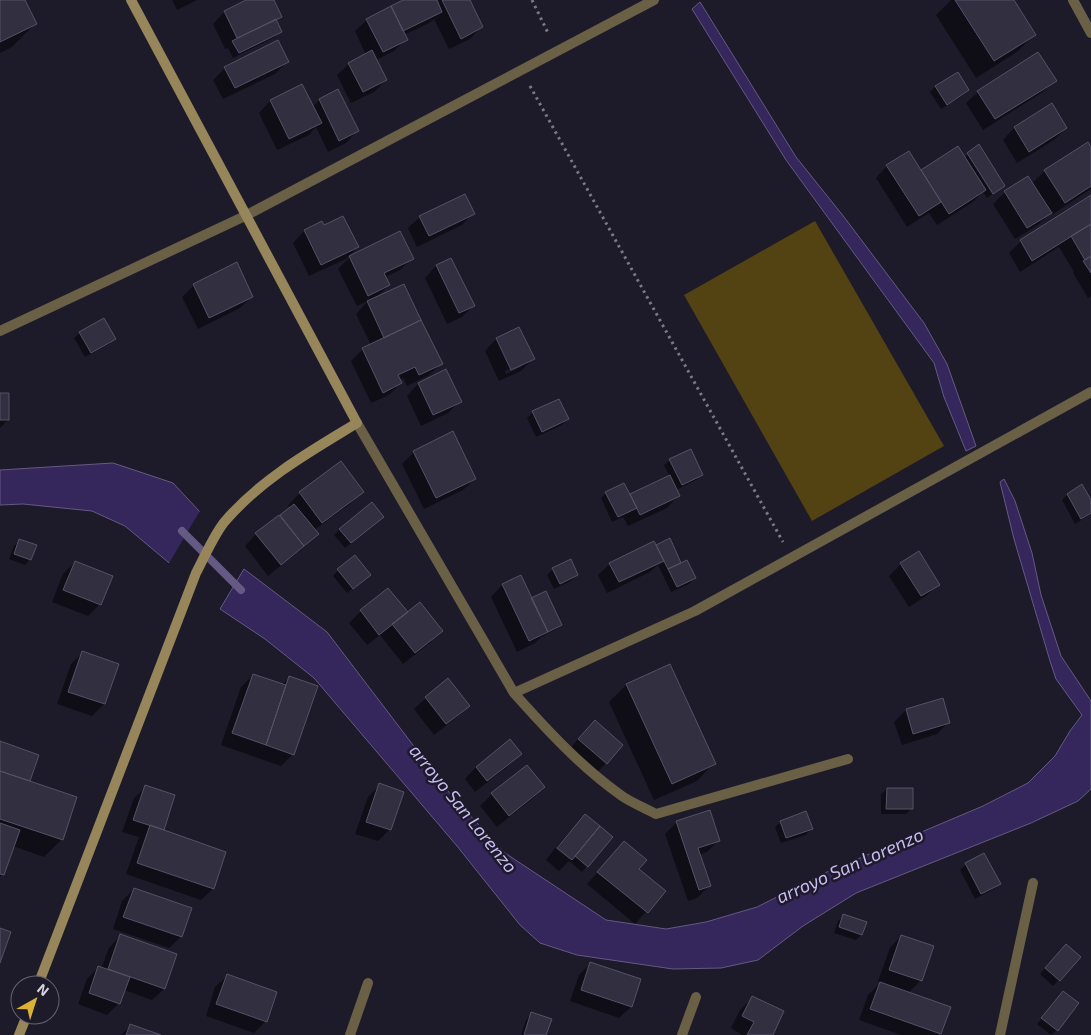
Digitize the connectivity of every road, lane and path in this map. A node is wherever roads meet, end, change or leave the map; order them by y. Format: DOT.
graph roads {
  1 [pos="131,0"];
  2 [pos="532,0"];
  3 [pos="654,0"];
  4 [pos="1073,0"];
  5 [pos="1091,33"];
  6 [pos="557,51"];
  7 [pos="522,70"];
  8 [pos="246,216"];
  9 [pos="0,331"];
  10 [pos="1091,392"];
  11 [pos="357,422"];
  12 [pos="792,558"];
  13 [pos="514,693"];
  14 [pos="848,760"];
  15 [pos="1033,883"];
  16 [pos="42,975"];
  17 [pos="368,983"];
  18 [pos="696,998"];
  19 [pos="350,1035"];
  20 [pos="682,1035"];
  21 [pos="1000,1035"];
  1 -- 8 [label="street"];
  2 -- 6 [label="path"];
  3 -- 6 [label="street"];
  4 -- 5 [label="street"];
  6 -- 7 [label="street"];
  7 -- 8 [label="street"];
  7 -- 12 [label="path"];
  8 -- 9 [label="street"];
  8 -- 11 [label="street"];
  10 -- 12 [label="street"];
  11 -- 13 [label="street"];
  11 -- 16 [label="street"];
  12 -- 13 [label="street"];
  13 -- 14 [label="street"];
  15 -- 21 [label="street"];
  17 -- 19 [label="street"];
  18 -- 20 [label="street"];
}
